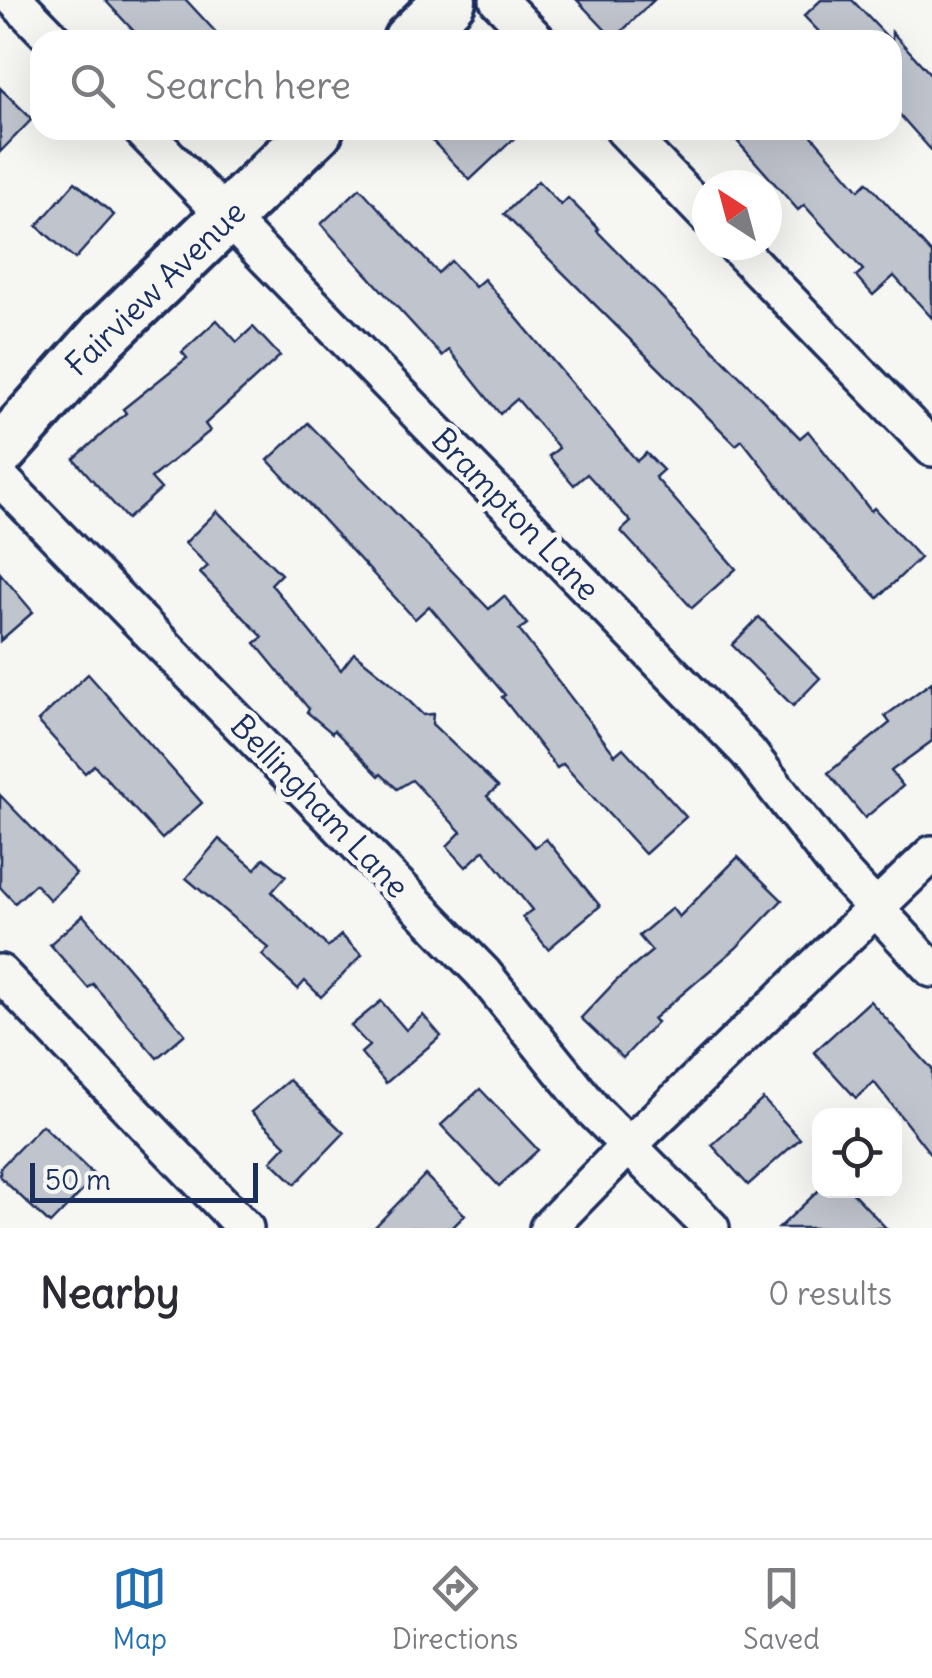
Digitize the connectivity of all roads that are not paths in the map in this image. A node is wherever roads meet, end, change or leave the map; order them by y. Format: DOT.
graph roads {
  1 [pos="14,0"];
  2 [pos="450,0"];
  3 [pos="498,0"];
  4 [pos="44,30"];
  5 [pos="419,30"];
  6 [pos="527,30"];
  7 [pos="152,140"];
  8 [pos="307,140"];
  9 [pos="634,140"];
  10 [pos="692,200"];
  11 [pos="228,217"];
  12 [pos="750,260"];
  13 [pos="932,448"];
  14 [pos="0,452"];
  15 [pos="0,478"];
  16 [pos="932,854"];
  17 [pos="875,910"];
  18 [pos="932,970"];
  19 [pos="0,973"];
  20 [pos="628,1145"];
  21 [pos="244,1228"];
  22 [pos="548,1228"];
  23 [pos="711,1228"];
  1 -- 4 [label="street"];
  2 -- 5 [label="street"];
  3 -- 6 [label="street"];
  7 -- 11 [label="street, Brampton Lane"];
  8 -- 11 [label="street, Fairview Avenue"];
  9 -- 10 [label="street"];
  11 -- 14 [label="street, Fairview Avenue"];
  11 -- 17 [label="street, Brampton Lane"];
  12 -- 13 [label="street"];
  15 -- 20 [label="street, Bellingham Lane"];
  16 -- 17 [label="street"];
  17 -- 18 [label="street, Brampton Lane"];
  17 -- 20 [label="street"];
  19 -- 21 [label="street"];
  20 -- 22 [label="street"];
  20 -- 23 [label="street, Bellingham Lane"];
}
